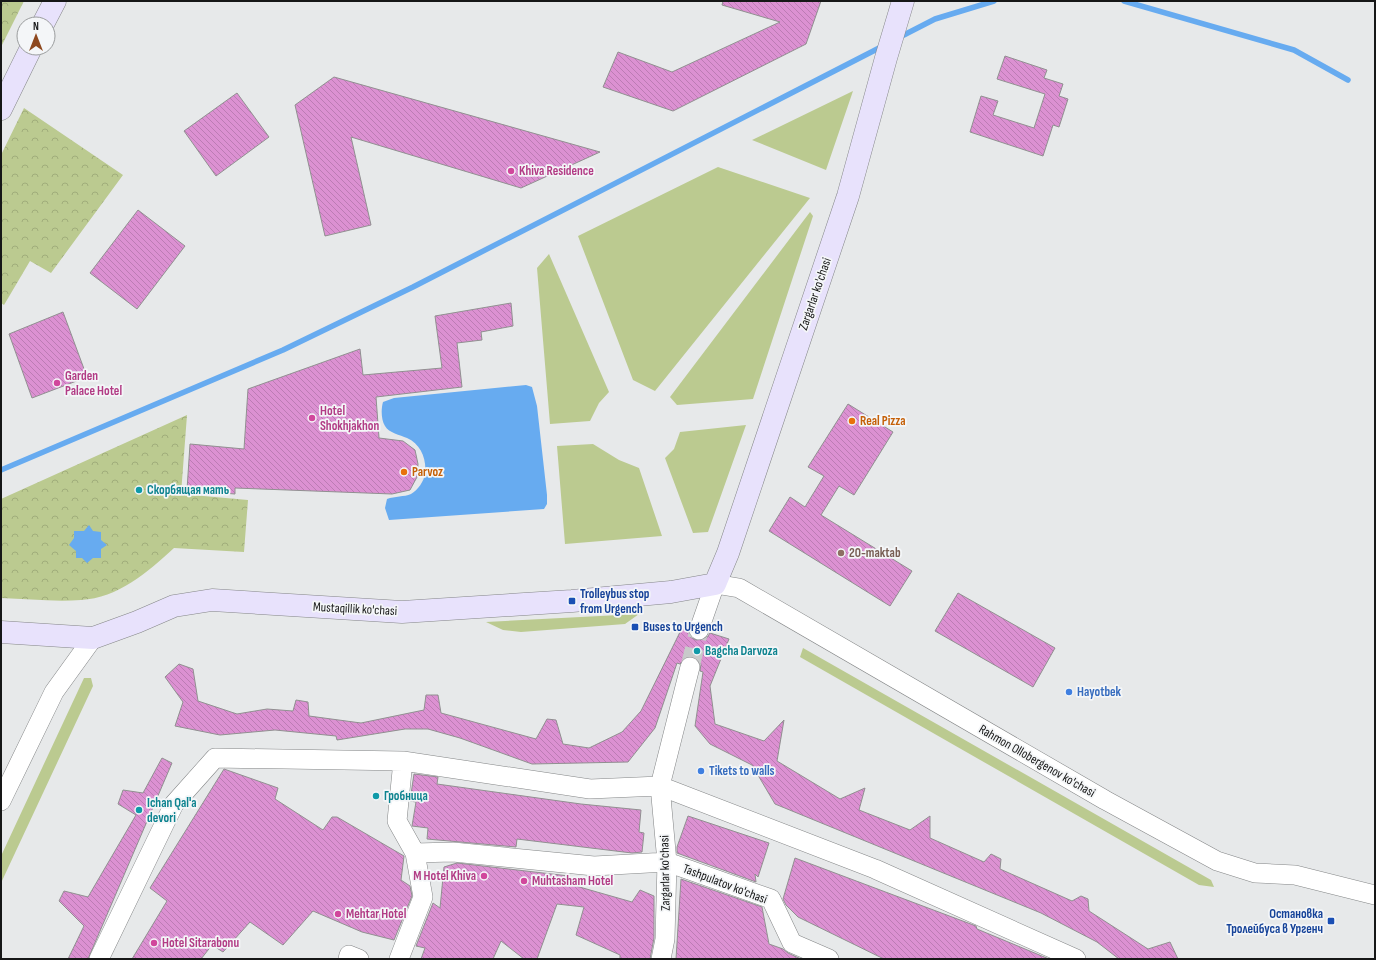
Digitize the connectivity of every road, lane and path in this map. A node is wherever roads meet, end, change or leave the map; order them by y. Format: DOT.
graph roads {
  1 [pos="55,1"];
  2 [pos="901,7"];
  3 [pos="47,16"];
  4 [pos="28,56"];
  5 [pos="1,109"];
  6 [pos="715,584"];
  7 [pos="700,630"];
  8 [pos="1,632"];
  9 [pos="93,638"];
  10 [pos="690,668"];
  11 [pos="403,761"];
  12 [pos="660,786"];
  13 [pos="1,801"];
  14 [pos="414,853"];
  15 [pos="667,862"];
  16 [pos="1375,896"];
  17 [pos="99,959"];
  18 [pos="348,959"];
  19 [pos="358,959"];
  20 [pos="399,959"];
  21 [pos="661,959"];
  22 [pos="828,959"];
  23 [pos="1076,959"];
  1 -- 3 [label="main road"];
  2 -- 6 [label="main road, Zargarlar ko'chasi"];
  4 -- 5 [label="main road"];
  6 -- 7 [label="street"];
  6 -- 9 [label="main road, Mustaqillik ko'chasi"];
  6 -- 16 [label="street, Rahmon Ollobergenov ko'chasi"];
  8 -- 9 [label="main road, Mustaqillik ko'chasi"];
  9 -- 13 [label="street"];
  10 -- 12 [label="street, Zargarlar ko'chasi"];
  11 -- 12 [label="street"];
  11 -- 14 [label="street"];
  11 -- 17 [label="street"];
  12 -- 15 [label="street, Zargarlar ko'chasi"];
  12 -- 23 [label="street"];
  14 -- 15 [label="street"];
  14 -- 20 [label="street"];
  15 -- 21 [label="street, Zargarlar ko'chasi"];
  15 -- 22 [label="street, Tashpulatov ko'chasi"];
  18 -- 19 [label="street"];
}
